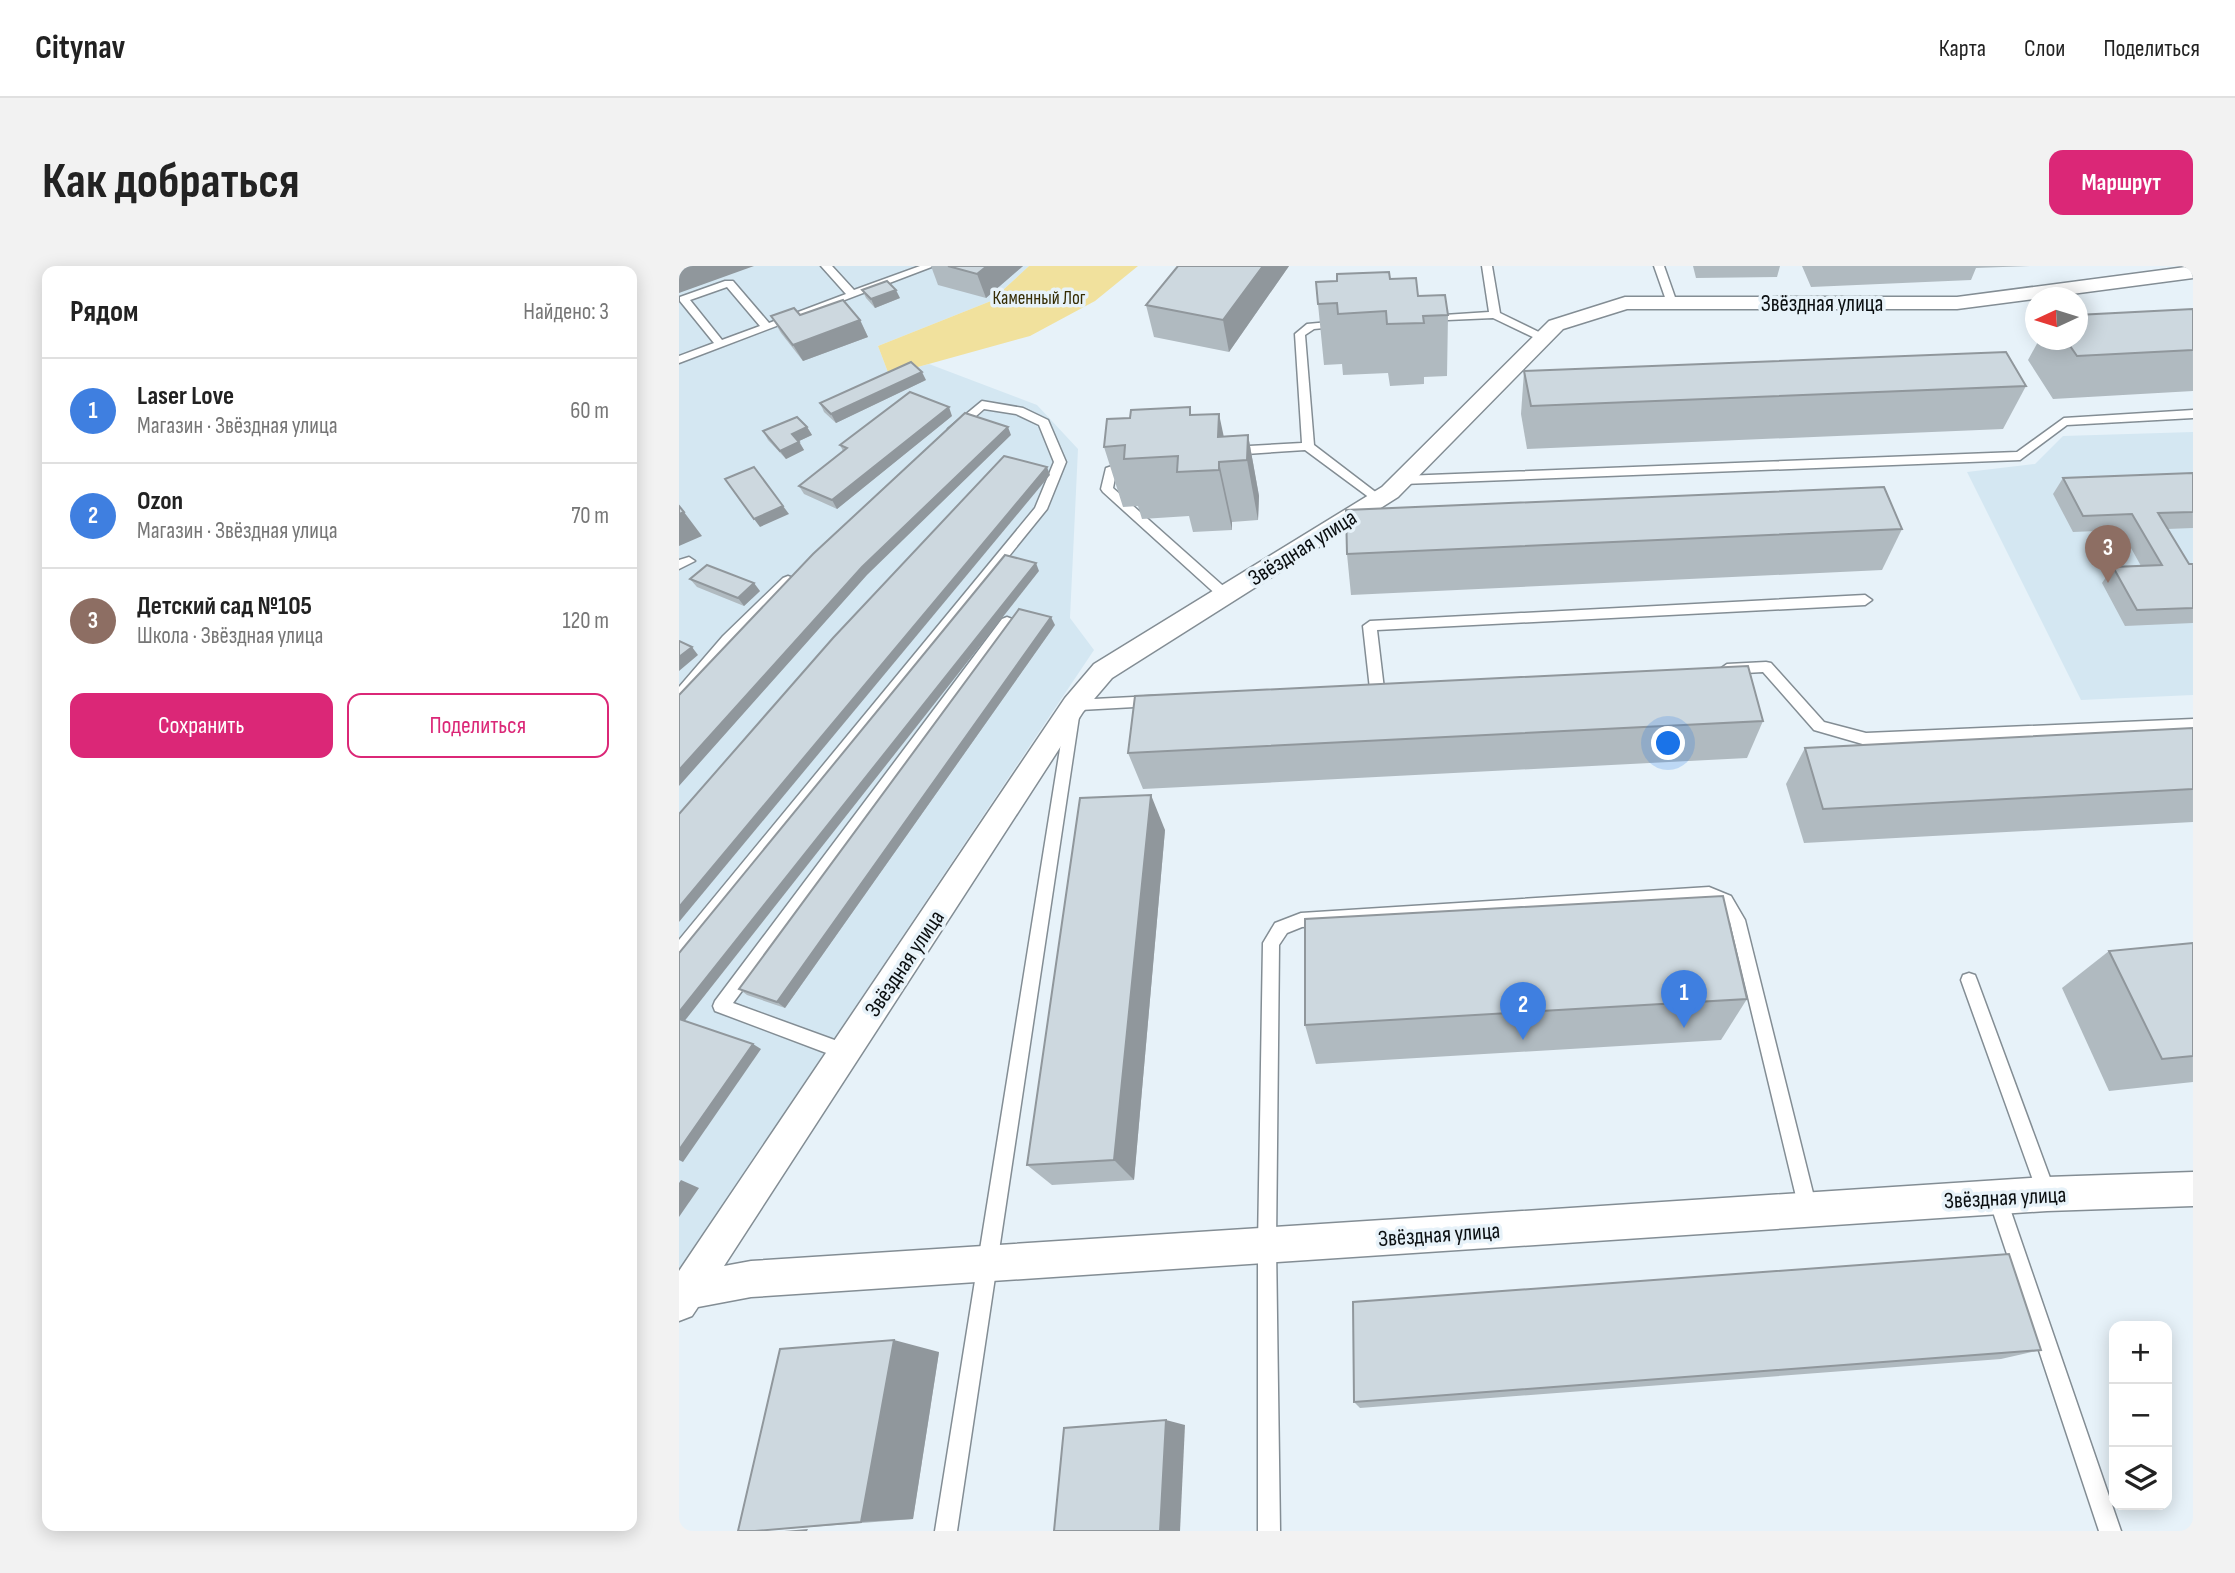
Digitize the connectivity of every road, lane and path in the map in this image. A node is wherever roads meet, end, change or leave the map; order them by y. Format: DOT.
graph roads {
  1 [pos="826,266"];
  2 [pos="929,266"];
  3 [pos="1487,266"];
  4 [pos="1659,266"];
  5 [pos="2192,274"];
  6 [pos="853,295"];
  7 [pos="1672,303"];
  8 [pos="1495,315"];
  9 [pos="1416,319"];
  10 [pos="1350,323"];
  11 [pos="767,327"];
  12 [pos="1543,338"];
  13 [pos="720,344"];
  14 [pos="679,360"];
  15 [pos="2193,414"];
  16 [pos="942,440"];
  17 [pos="1308,446"];
  18 [pos="1218,452"];
  19 [pos="1143,460"];
  20 [pos="1403,480"];
  21 [pos="1378,500"];
  22 [pos="795,574"];
  23 [pos="1224,595"];
  24 [pos="1865,600"];
  25 [pos="1007,622"];
  26 [pos="1710,670"];
  27 [pos="1377,689"];
  28 [pos="679,696"];
  29 [pos="1171,700"];
  30 [pos="1074,705"];
  31 [pos="2193,725"];
  32 [pos="679,952"];
  33 [pos="1969,980"];
  34 [pos="845,1052"];
  35 [pos="2193,1189"];
  36 [pos="2047,1194"];
  37 [pos="1997,1197"];
  38 [pos="1808,1209"];
  39 [pos="1267,1245"];
  40 [pos="987,1264"];
  41 [pos="683,1297"];
  42 [pos="946,1531"];
  43 [pos="1269,1531"];
  44 [pos="2110,1531"];
  1 -- 6 [label="lane"];
  2 -- 6 [label="lane"];
  3 -- 8 [label="lane"];
  4 -- 7 [label="lane"];
  5 -- 7 [label="street, Звёздная улица"];
  6 -- 11 [label="lane"];
  7 -- 12 [label="street, Звёздная улица"];
  8 -- 9 [label="lane"];
  8 -- 12 [label="lane"];
  10 -- 17 [label="lane"];
  11 -- 13 [label="lane"];
  11 -- 13 [label="lane"];
  12 -- 20 [label="street, Звёздная улица"];
  13 -- 14 [label="lane"];
  15 -- 20 [label="lane"];
  16 -- 32 [label="lane"];
  17 -- 18 [label="lane"];
  17 -- 21 [label="lane"];
  19 -- 23 [label="lane"];
  20 -- 21 [label="street, Звёздная улица"];
  21 -- 23 [label="street, Звёздная улица"];
  22 -- 28 [label="lane"];
  23 -- 30 [label="street, Звёздная улица"];
  24 -- 27 [label="lane"];
  25 -- 34 [label="lane"];
  26 -- 31 [label="lane"];
  29 -- 30 [label="lane"];
  30 -- 34 [label="street, Звёздная улица"];
  30 -- 40 [label="lane"];
  33 -- 36 [label="lane"];
  34 -- 41 [label="street, Звёздная улица"];
  35 -- 36 [label="street, Звёздная улица"];
  36 -- 37 [label="street, Звёздная улица"];
  37 -- 38 [label="street, Звёздная улица"];
  37 -- 44 [label="lane"];
  38 -- 39 [label="street, Звёздная улица"];
  38 -- 39 [label="lane"];
  39 -- 40 [label="street, Звёздная улица"];
  39 -- 43 [label="lane"];
  40 -- 41 [label="street, Звёздная улица"];
  40 -- 42 [label="lane"];
}
